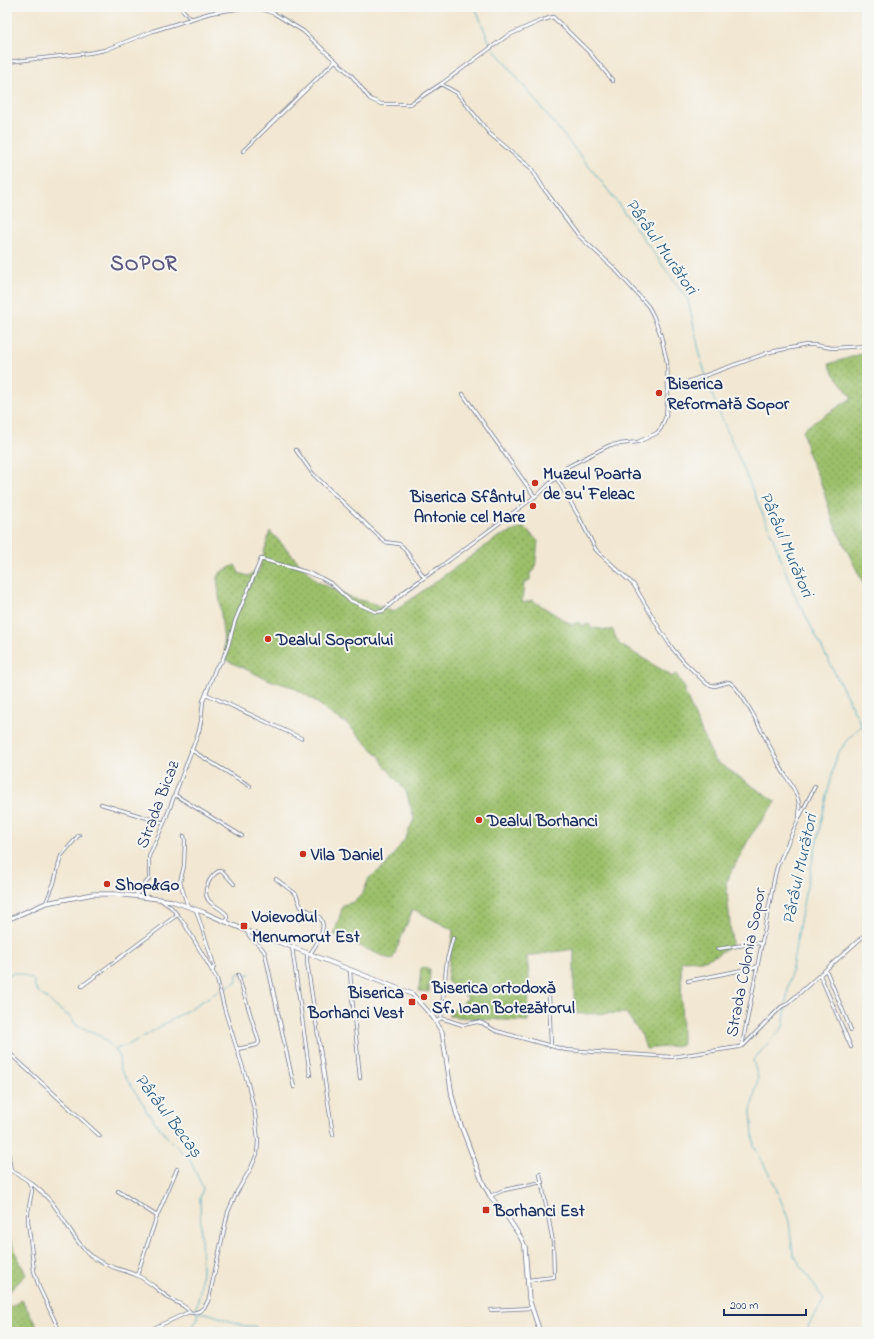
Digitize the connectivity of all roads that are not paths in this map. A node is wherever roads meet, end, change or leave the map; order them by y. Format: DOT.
graph roads {
  1 [pos="180,7"];
  2 [pos="191,19"];
  3 [pos="335,61"];
  4 [pos="7,62"];
  5 [pos="613,81"];
  6 [pos="441,84"];
  7 [pos="244,151"];
  8 [pos="867,346"];
  9 [pos="668,389"];
  10 [pos="463,394"];
  11 [pos="296,450"];
  12 [pos="556,477"];
  13 [pos="535,497"];
  14 [pos="424,577"];
  15 [pos="206,694"];
  16 [pos="302,738"];
  17 [pos="191,750"];
  18 [pos="250,786"];
  19 [pos="815,786"];
  20 [pos="175,795"];
  21 [pos="101,804"];
  22 [pos="799,818"];
  23 [pos="164,823"];
  24 [pos="79,835"];
  25 [pos="184,836"];
  26 [pos="242,836"];
  27 [pos="276,879"];
  28 [pos="234,884"];
  29 [pos="135,896"];
  30 [pos="159,899"];
  31 [pos="46,903"];
  32 [pos="188,907"];
  33 [pos="196,909"];
  34 [pos="177,914"];
  35 [pos="7,920"];
  36 [pos="228,922"];
  37 [pos="246,931"];
  38 [pos="867,934"];
  39 [pos="452,938"];
  40 [pos="762,944"];
  41 [pos="292,947"];
  42 [pos="717,949"];
  43 [pos="309,954"];
  44 [pos="757,967"];
  45 [pos="350,970"];
  46 [pos="825,970"];
  47 [pos="213,971"];
  48 [pos="238,975"];
  49 [pos="820,975"];
  50 [pos="688,981"];
  51 [pos="82,986"];
  52 [pos="549,994"];
  53 [pos="441,1018"];
  54 [pos="437,1021"];
  55 [pos="851,1030"];
  56 [pos="551,1046"];
  57 [pos="742,1046"];
  58 [pos="851,1046"];
  59 [pos="237,1049"];
  60 [pos="7,1051"];
  61 [pos="310,1075"];
  62 [pos="360,1078"];
  63 [pos="294,1087"];
  64 [pos="333,1135"];
  65 [pos="100,1136"];
  66 [pos="7,1143"];
  67 [pos="7,1169"];
  68 [pos="177,1169"];
  69 [pos="11,1171"];
  70 [pos="540,1174"];
  71 [pos="29,1182"];
  72 [pos="542,1182"];
  73 [pos="118,1191"];
  74 [pos="490,1196"];
  75 [pos="157,1216"];
  76 [pos="137,1275"];
  77 [pos="528,1280"];
  78 [pos="531,1308"];
  79 [pos="491,1310"];
  80 [pos="190,1312"];
  81 [pos="60,1332"];
  82 [pos="145,1332"];
  83 [pos="540,1332"];
  1 -- 2 [label="street"];
  2 -- 3 [label="street"];
  2 -- 4 [label="street"];
  3 -- 6 [label="street"];
  3 -- 7 [label="street"];
  5 -- 6 [label="street"];
  6 -- 9 [label="street"];
  8 -- 9 [label="street"];
  9 -- 12 [label="street"];
  10 -- 13 [label="street"];
  11 -- 14 [label="street"];
  12 -- 13 [label="street"];
  12 -- 22 [label="street"];
  13 -- 14 [label="street"];
  14 -- 15 [label="street, Strada Bicaz"];
  15 -- 16 [label="street"];
  15 -- 17 [label="street, Strada Bicaz"];
  17 -- 18 [label="street"];
  17 -- 20 [label="street, Strada Bicaz"];
  19 -- 22 [label="street, Strada Colonia Sopor"];
  20 -- 23 [label="street, Strada Bicaz"];
  20 -- 26 [label="street"];
  21 -- 23 [label="street"];
  22 -- 40 [label="street, Strada Colonia Sopor"];
  23 -- 29 [label="street, Strada Bicaz"];
  24 -- 31 [label="street"];
  25 -- 32 [label="street"];
  27 -- 43 [label="street"];
  28 -- 36 [label="street"];
  29 -- 30 [label="main road"];
  29 -- 31 [label="main road"];
  30 -- 32 [label="main road"];
  30 -- 34 [label="street"];
  31 -- 35 [label="main road"];
  32 -- 33 [label="main road"];
  33 -- 36 [label="main road"];
  33 -- 47 [label="street"];
  34 -- 47 [label="street"];
  34 -- 51 [label="street"];
  36 -- 37 [label="main road"];
  37 -- 41 [label="main road"];
  37 -- 63 [label="street"];
  38 -- 46 [label="street"];
  39 -- 53 [label="street"];
  40 -- 42 [label="street"];
  40 -- 44 [label="street, Strada Colonia Sopor"];
  41 -- 43 [label="main road"];
  41 -- 61 [label="street"];
  43 -- 45 [label="main road"];
  43 -- 64 [label="street"];
  44 -- 50 [label="street"];
  44 -- 57 [label="street, Strada Colonia Sopor"];
  45 -- 54 [label="main road"];
  45 -- 62 [label="street"];
  46 -- 49 [label="street"];
  46 -- 55 [label="street"];
  47 -- 59 [label="street"];
  48 -- 59 [label="street"];
  49 -- 57 [label="street"];
  49 -- 58 [label="street"];
  52 -- 56 [label="street"];
  53 -- 54 [label="street"];
  53 -- 56 [label="street, Strada Colonia Sopor"];
  54 -- 74 [label="main road"];
  56 -- 57 [label="street, Strada Colonia Sopor"];
  59 -- 80 [label="street"];
  60 -- 65 [label="street"];
  66 -- 69 [label="street"];
  67 -- 69 [label="street"];
  68 -- 75 [label="street"];
  69 -- 71 [label="street"];
  70 -- 72 [label="street"];
  71 -- 76 [label="street"];
  71 -- 81 [label="street"];
  72 -- 74 [label="street"];
  72 -- 77 [label="street"];
  73 -- 75 [label="street"];
  74 -- 77 [label="main road"];
  75 -- 76 [label="street"];
  76 -- 80 [label="street"];
  77 -- 78 [label="main road"];
  78 -- 79 [label="street"];
  78 -- 83 [label="main road"];
  80 -- 82 [label="street"];
}
